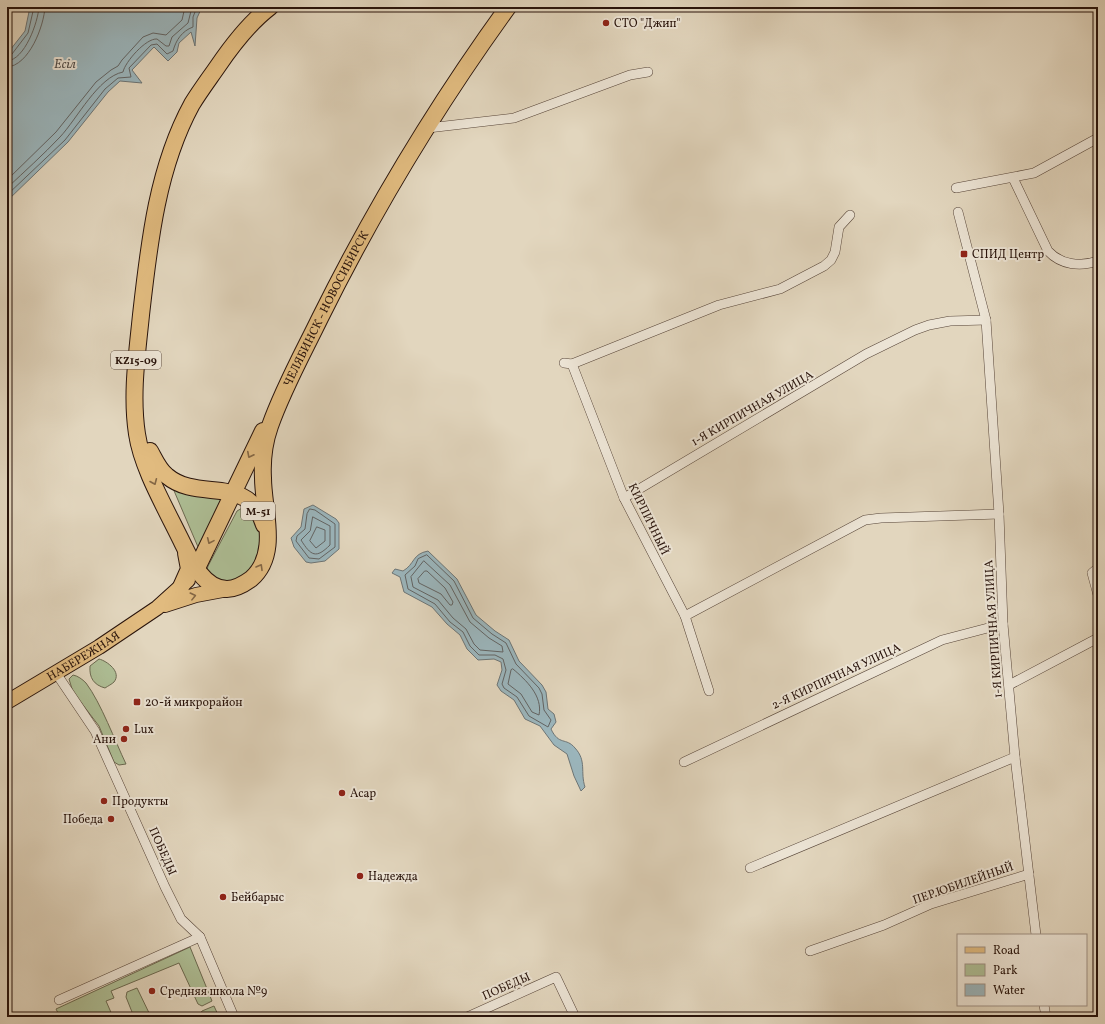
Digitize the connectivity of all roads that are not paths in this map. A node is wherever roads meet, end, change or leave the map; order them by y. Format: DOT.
graph roads {
  1 [pos="270,7"];
  2 [pos="508,7"];
  3 [pos="648,72"];
  4 [pos="428,128"];
  5 [pos="1098,138"];
  6 [pos="175,143"];
  7 [pos="1013,178"];
  8 [pos="956,188"];
  9 [pos="958,212"];
  10 [pos="850,215"];
  11 [pos="1098,261"];
  12 [pos="986,320"];
  13 [pos="294,371"];
  14 [pos="232,492"];
  15 [pos="624,498"];
  16 [pos="255,507"];
  17 [pos="999,514"];
  18 [pos="220,519"];
  19 [pos="182,542"];
  20 [pos="268,542"];
  21 [pos="197,568"];
  22 [pos="1098,568"];
  23 [pos="181,587"];
  24 [pos="229,589"];
  25 [pos="1098,595"];
  26 [pos="157,608"];
  27 [pos="685,616"];
  28 [pos="1003,624"];
  29 [pos="1098,638"];
  30 [pos="56,673"];
  31 [pos="1009,685"];
  32 [pos="709,690"];
  33 [pos="7,702"];
  34 [pos="1015,757"];
  35 [pos="684,762"];
  36 [pos="750,868"];
  37 [pos="1029,874"];
  38 [pos="1036,934"];
  39 [pos="200,937"];
  40 [pos="810,951"];
  41 [pos="59,1000"];
  42 [pos="1044,1006"];
  43 [pos="234,1017"];
  44 [pos="467,1017"];
  45 [pos="575,1017"];
  46 [pos="1046,1017"];
  1 -- 6 [label="highway, KZ15-09"];
  2 -- 4 [label="highway, ЧЕЛЯБИНСК - НОВОСИБИРСК"];
  3 -- 4 [label="street"];
  4 -- 13 [label="highway, ЧЕЛЯБИНСК - НОВОСИБИРСК"];
  5 -- 7 [label="street"];
  6 -- 14 [label="highway, KZ15-09"];
  6 -- 19 [label="highway, KZ15-09, one-way"];
  7 -- 8 [label="street"];
  7 -- 11 [label="street"];
  9 -- 12 [label="street, 1-Я КИРПИЧНАЯ УЛИЦА"];
  10 -- 15 [label="street, КИРПИЧНЫЙ"];
  12 -- 15 [label="street, 1-Я КИРПИЧНАЯ УЛИЦА"];
  12 -- 17 [label="street, 1-Я КИРПИЧНАЯ УЛИЦА"];
  13 -- 14 [label="highway, one-way"];
  13 -- 20 [label="highway, ЧЕЛЯБИНСК - НОВОСИБИРСК"];
  14 -- 16 [label="highway, M-51"];
  14 -- 18 [label="highway"];
  15 -- 27 [label="street, КИРПИЧНЫЙ"];
  16 -- 18 [label="highway"];
  16 -- 20 [label="highway, M-51"];
  17 -- 27 [label="street"];
  17 -- 28 [label="street, 1-Я КИРПИЧНАЯ УЛИЦА"];
  18 -- 21 [label="highway, one-way"];
  19 -- 21 [label="highway, KZ15-09"];
  19 -- 23 [label="highway"];
  24 -- 20 [label="highway, ЧЕЛЯБИНСК - НОВОСИБИРСК, one-way"];
  21 -- 23 [label="main road, НАБЕРЕЖНАЯ"];
  21 -- 24 [label="highway, KZ15-09"];
  22 -- 25 [label="street"];
  23 -- 26 [label="main road, НАБЕРЕЖНАЯ"];
  26 -- 24 [label="main road, НАБЕРЕЖНАЯ, one-way"];
  26 -- 30 [label="main road, НАБЕРЕЖНАЯ"];
  27 -- 32 [label="street, КИРПИЧНЫЙ"];
  28 -- 31 [label="street, 1-Я КИРПИЧНАЯ УЛИЦА"];
  28 -- 35 [label="street, 2-Я КИРПИЧНАЯ УЛИЦА"];
  29 -- 31 [label="street"];
  30 -- 33 [label="main road, НАБЕРЕЖНАЯ"];
  30 -- 39 [label="street, ПОБЕДЫ"];
  31 -- 34 [label="street, 1-Я КИРПИЧНАЯ УЛИЦА"];
  34 -- 36 [label="street"];
  34 -- 37 [label="street, 1-Я КИРПИЧНАЯ УЛИЦА"];
  37 -- 38 [label="street, 1-Я КИРПИЧНАЯ УЛИЦА"];
  37 -- 40 [label="street, ПЕР.ЮБИЛЕЙНЫЙ"];
  39 -- 41 [label="street"];
  39 -- 43 [label="street, ПОБЕДЫ"];
  42 -- 46 [label="street"];
  44 -- 45 [label="street, ПОБЕДЫ"];
}
